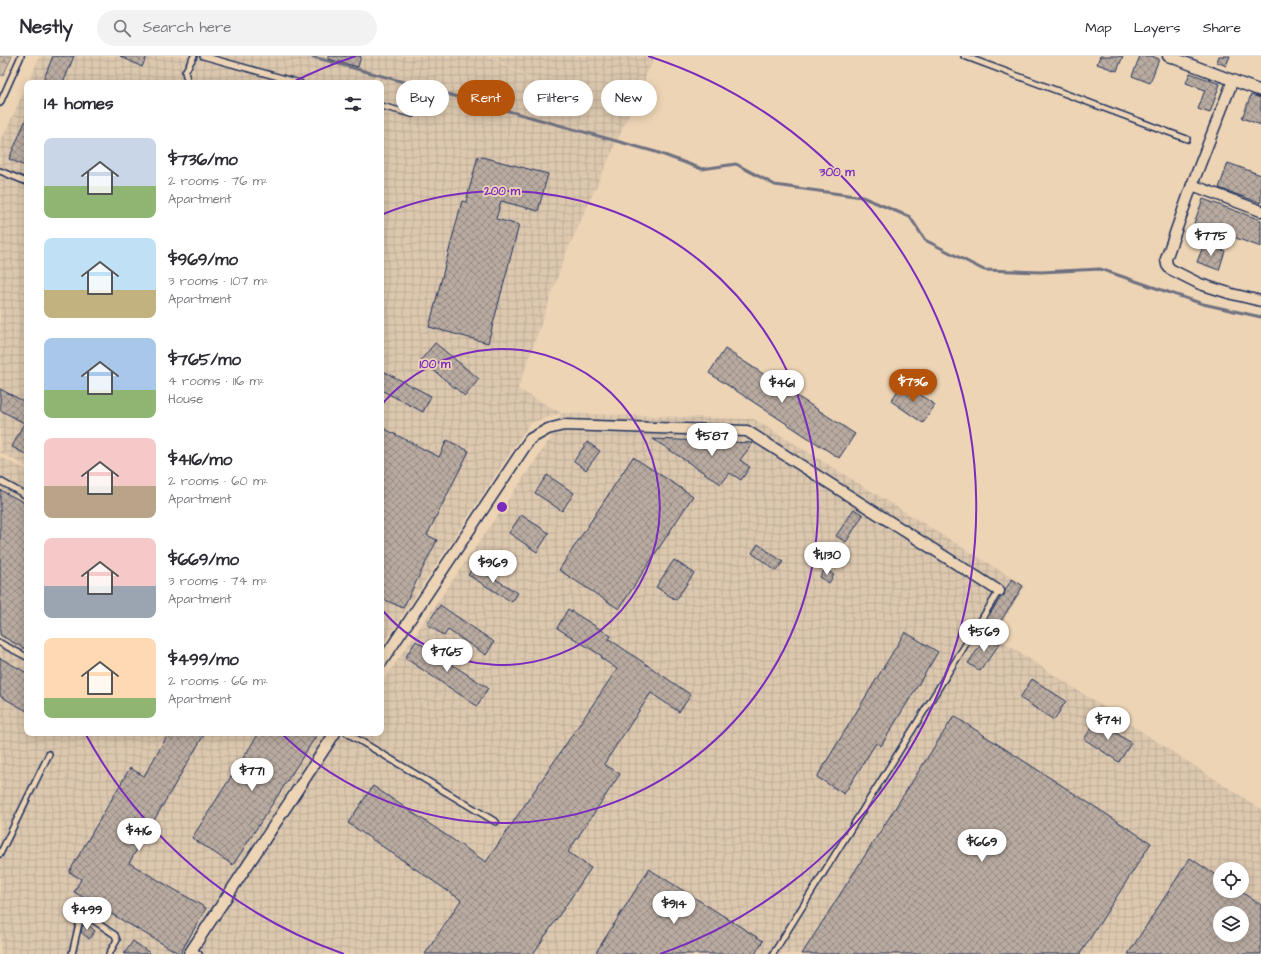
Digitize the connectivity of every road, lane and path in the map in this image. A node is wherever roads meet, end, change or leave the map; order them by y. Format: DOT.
graph roads {
  1 [pos="21,56"];
  2 [pos="194,56"];
  3 [pos="203,56"];
  4 [pos="964,56"];
  5 [pos="1168,56"];
  6 [pos="187,80"];
  7 [pos="289,80"];
  8 [pos="1233,80"];
  9 [pos="1261,90"];
  10 [pos="0,102"];
  11 [pos="384,107"];
  12 [pos="396,110"];
  13 [pos="1187,139"];
  14 [pos="0,171"];
  15 [pos="24,181"];
  16 [pos="1192,185"];
  17 [pos="1261,211"];
  18 [pos="1261,301"];
  19 [pos="0,481"];
  20 [pos="24,494"];
  21 [pos="999,591"];
  22 [pos="0,643"];
  23 [pos="24,655"];
  24 [pos="384,658"];
  25 [pos="333,736"];
  26 [pos="352,736"];
  27 [pos="49,754"];
  28 [pos="496,822"];
  29 [pos="0,854"];
  30 [pos="193,952"];
  31 [pos="72,954"];
  32 [pos="109,954"];
  33 [pos="773,954"];
  1 -- 10 [label="lane"];
  2 -- 6 [label="lane"];
  3 -- 7 [label="lane"];
  4 -- 13 [label="lane"];
  5 -- 8 [label="street"];
  8 -- 9 [label="street"];
  8 -- 16 [label="street"];
  11 -- 12 [label="lane"];
  14 -- 15 [label="lane"];
  16 -- 17 [label="street"];
  16 -- 18 [label="street"];
  19 -- 20 [label="lane"];
  21 -- 24 [label="street"];
  21 -- 33 [label="lane"];
  22 -- 23 [label="lane"];
  25 -- 30 [label="street"];
  26 -- 28 [label="lane"];
  27 -- 29 [label="lane"];
  31 -- 32 [label="lane"];
}
